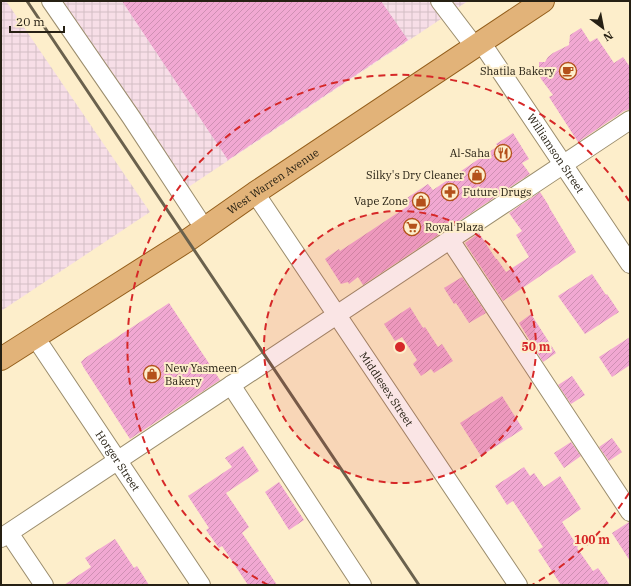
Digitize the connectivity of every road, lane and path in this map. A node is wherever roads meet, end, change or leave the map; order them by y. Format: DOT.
graph roads {
  1 [pos="51,1"];
  2 [pos="440,1"];
  3 [pos="543,1"];
  4 [pos="478,44"];
  5 [pos="630,120"];
  6 [pos="563,164"];
  7 [pos="256,193"];
  8 [pos="204,228"];
  9 [pos="450,240"];
  10 [pos="630,264"];
  11 [pos="337,314"];
  12 [pos="35,337"];
  13 [pos="1,359"];
  14 [pos="231,385"];
  15 [pos="118,461"];
  16 [pos="630,512"];
  17 [pos="5,535"];
  18 [pos="44,585"];
  19 [pos="201,585"];
  20 [pos="362,585"];
  21 [pos="518,585"];
  1 -- 8 [label="street"];
  2 -- 4 [label="street, Williamson Street"];
  3 -- 4 [label="main road, West Warren Avenue"];
  4 -- 6 [label="street, Williamson Street"];
  4 -- 7 [label="main road, West Warren Avenue"];
  5 -- 6 [label="street"];
  6 -- 9 [label="street"];
  6 -- 10 [label="street, Williamson Street"];
  7 -- 8 [label="main road, West Warren Avenue"];
  7 -- 11 [label="street, Middlesex Street"];
  8 -- 12 [label="main road, West Warren Avenue"];
  9 -- 11 [label="street"];
  9 -- 16 [label="street"];
  11 -- 14 [label="street"];
  11 -- 21 [label="street, Middlesex Street"];
  12 -- 13 [label="main road, West Warren Avenue"];
  12 -- 15 [label="street, Horger Street"];
  14 -- 15 [label="street"];
  14 -- 20 [label="street"];
  15 -- 17 [label="street"];
  15 -- 19 [label="street, Horger Street"];
  17 -- 18 [label="street"];
}
